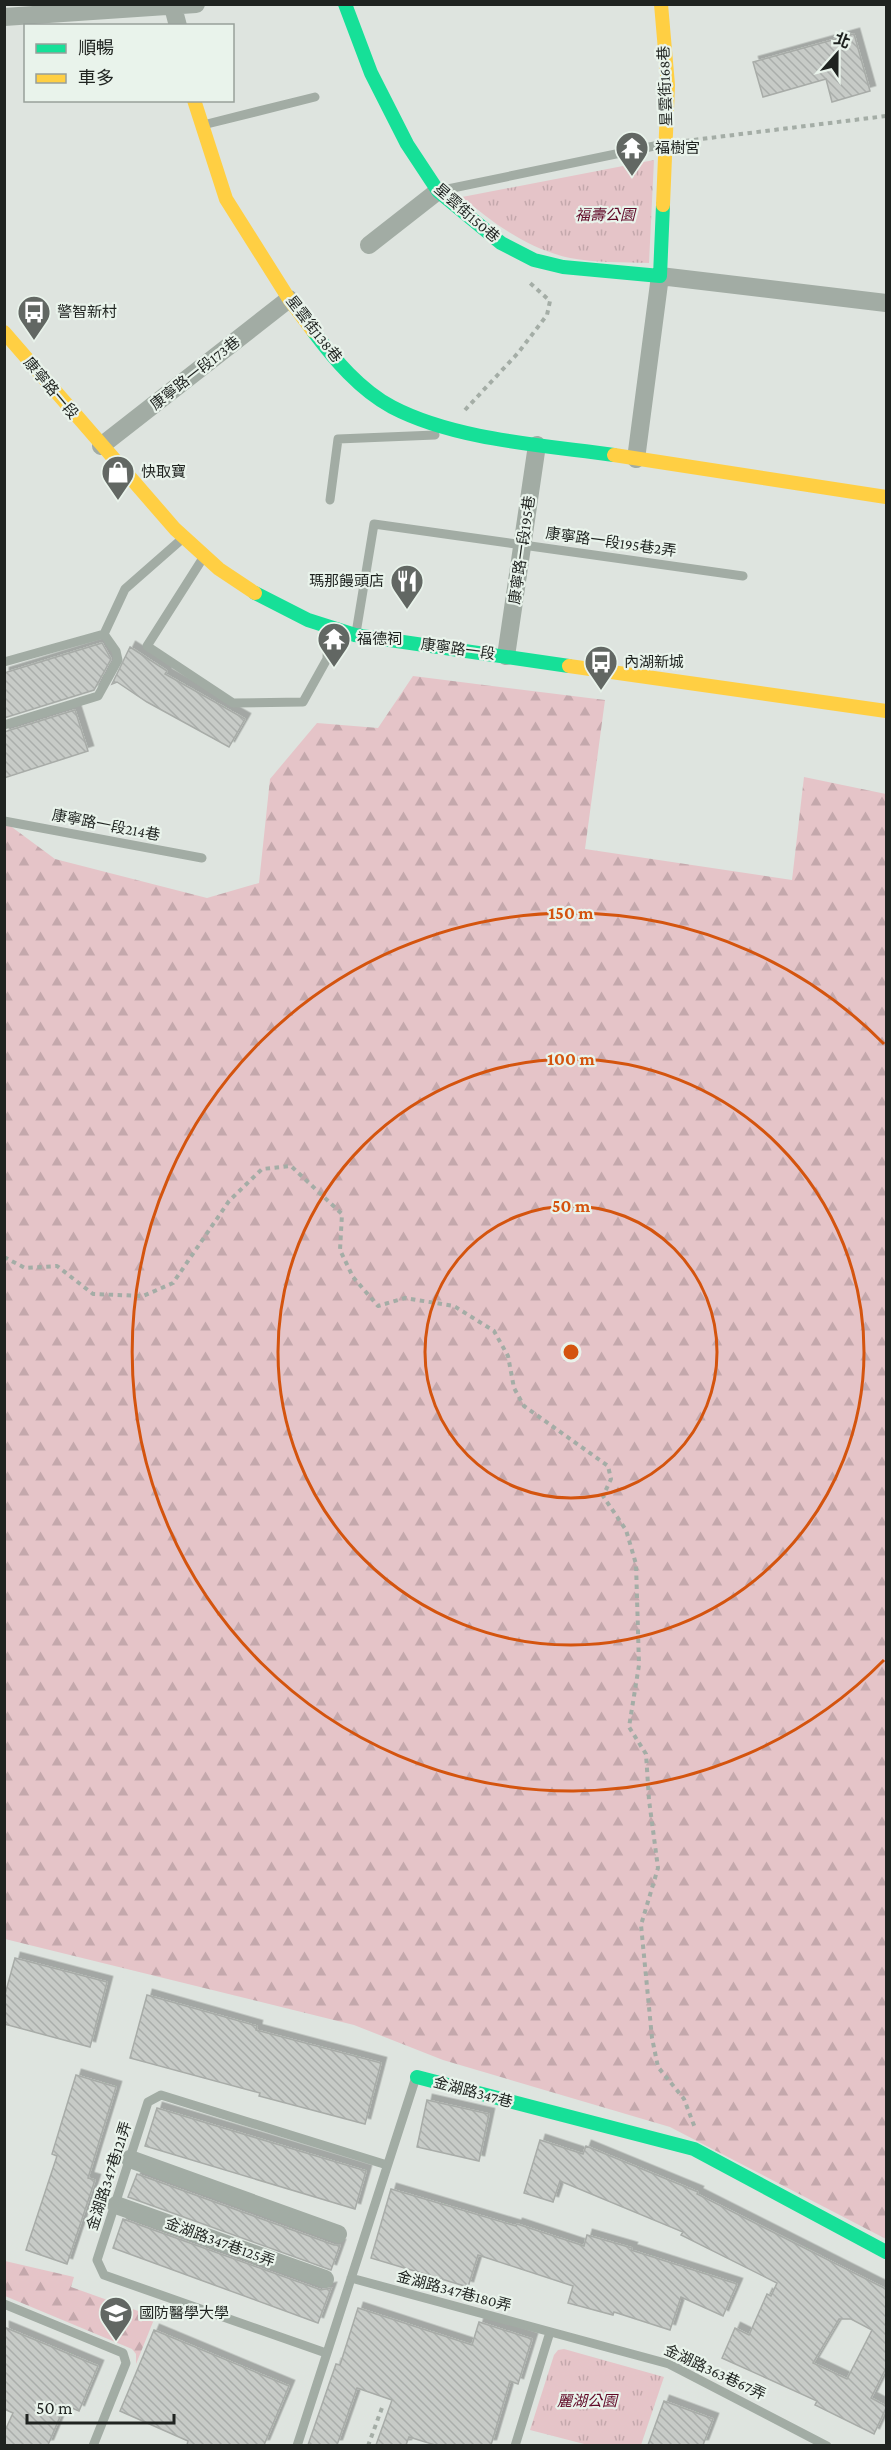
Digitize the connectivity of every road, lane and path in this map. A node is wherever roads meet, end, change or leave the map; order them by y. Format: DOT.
graph roads {
  1 [pos="196,4"];
  2 [pos="345,4"];
  3 [pos="661,4"];
  4 [pos="174,7"];
  5 [pos="4,17"];
  6 [pos="178,24"];
  7 [pos="315,96"];
  8 [pos="195,102"];
  9 [pos="886,116"];
  10 [pos="201,125"];
  11 [pos="667,144"];
  12 [pos="438,191"];
  13 [pos="369,245"];
  14 [pos="660,276"];
  15 [pos="525,277"];
  16 [pos="289,299"];
  17 [pos="886,303"];
  18 [pos="4,332"];
  19 [pos="448,428"];
  20 [pos="467,433"];
  21 [pos="537,445"];
  22 [pos="101,446"];
  23 [pos="636,459"];
  24 [pos="886,497"];
  25 [pos="330,500"];
  26 [pos="183,537"];
  27 [pos="523,544"];
  28 [pos="204,556"];
  29 [pos="743,576"];
  30 [pos="328,629"];
  31 [pos="104,634"];
  32 [pos="355,635"];
  33 [pos="506,656"];
  34 [pos="4,662"];
  35 [pos="886,711"];
  36 [pos="4,725"];
  37 [pos="4,821"];
  38 [pos="202,858"];
  39 [pos="4,1257"];
  40 [pos="417,2077"];
  41 [pos="694,2149"];
  42 [pos="130,2159"];
  43 [pos="387,2164"];
  44 [pos="116,2205"];
  45 [pos="338,2234"];
  46 [pos="886,2252"];
  47 [pos="351,2278"];
  48 [pos="325,2279"];
  49 [pos="4,2304"];
  50 [pos="550,2332"];
  51 [pos="326,2353"];
  52 [pos="383,2405"];
  53 [pos="93,2445"];
  54 [pos="297,2445"];
  55 [pos="368,2445"];
  56 [pos="515,2445"];
  57 [pos="827,2445"];
  1 -- 4 [label="street"];
  2 -- 12 [label="street, 星雲街150巷"];
  3 -- 11 [label="street, 星雲街168巷"];
  4 -- 5 [label="street"];
  4 -- 6 [label="street"];
  7 -- 10 [label="lane"];
  8 -- 10 [label="street, 星雲街138巷"];
  9 -- 11 [label="path"];
  10 -- 16 [label="street, 星雲街138巷"];
  11 -- 12 [label="lane"];
  11 -- 14 [label="street, 星雲街168巷"];
  12 -- 13 [label="street"];
  12 -- 14 [label="street, 星雲街150巷"];
  14 -- 17 [label="street, 星雲街150巷"];
  14 -- 23 [label="street"];
  15 -- 19 [label="path"];
  16 -- 19 [label="street, 星雲街138巷"];
  16 -- 22 [label="street, 康寧路一段173巷"];
  18 -- 22 [label="street, 康寧路一段"];
  19 -- 20 [label="street, 星雲街138巷"];
  20 -- 21 [label="street, 星雲街138巷"];
  20 -- 25 [label="lane"];
  21 -- 23 [label="street, 星雲街138巷"];
  21 -- 27 [label="street, 康寧路一段195巷"];
  22 -- 26 [label="street, 康寧路一段"];
  23 -- 24 [label="street, 星雲街138巷"];
  26 -- 28 [label="street, 康寧路一段"];
  26 -- 31 [label="lane"];
  27 -- 29 [label="lane, 康寧路一段195巷2弄"];
  27 -- 32 [label="lane, 康寧路一段195巷2弄"];
  27 -- 33 [label="street, 康寧路一段195巷"];
  28 -- 30 [label="street, 康寧路一段"];
  28 -- 30 [label="lane"];
  30 -- 32 [label="street, 康寧路一段"];
  31 -- 34 [label="lane"];
  31 -- 36 [label="lane"];
  32 -- 33 [label="street, 康寧路一段"];
  33 -- 35 [label="street, 康寧路一段"];
  37 -- 38 [label="lane, 康寧路一段214巷"];
  39 -- 41 [label="path"];
  40 -- 41 [label="street, 金湖路347巷"];
  40 -- 43 [label="lane, 金湖路347巷"];
  41 -- 46 [label="street, 金湖路347巷"];
  42 -- 43 [label="lane, 金湖路347巷121弄"];
  42 -- 44 [label="lane, 金湖路347巷121弄"];
  42 -- 45 [label="street"];
  43 -- 47 [label="lane, 金湖路347巷"];
  44 -- 48 [label="street, 金湖路347巷125弄"];
  44 -- 51 [label="lane, 金湖路347巷121弄"];
  47 -- 50 [label="lane, 金湖路347巷180弄"];
  47 -- 51 [label="lane, 金湖路347巷"];
  49 -- 53 [label="lane"];
  50 -- 56 [label="lane"];
  50 -- 57 [label="lane, 金湖路363巷67弄"];
  51 -- 54 [label="lane, 金湖路347巷"];
  52 -- 55 [label="path"];
}
